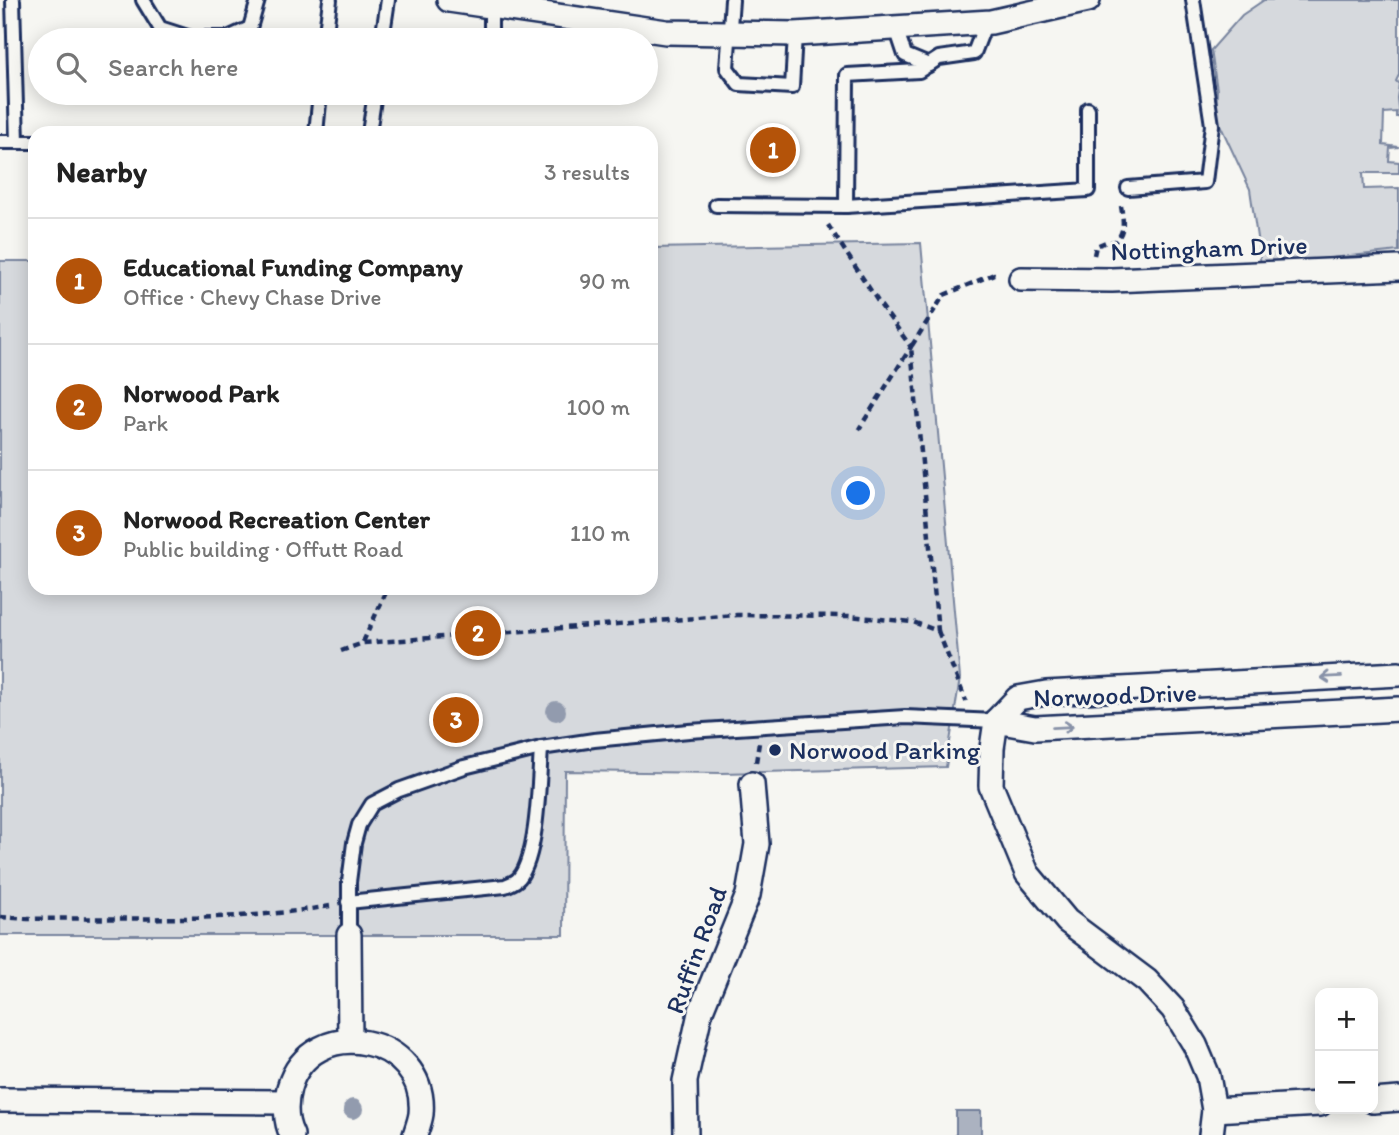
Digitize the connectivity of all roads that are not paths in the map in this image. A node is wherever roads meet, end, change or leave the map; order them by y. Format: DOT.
graph roads {
  1 [pos="13,0"];
  2 [pos="144,0"];
  3 [pos="258,0"];
  4 [pos="330,0"];
  5 [pos="388,0"];
  6 [pos="449,0"];
  7 [pos="732,0"];
  8 [pos="1088,0"];
  9 [pos="1193,0"];
  10 [pos="503,5"];
  11 [pos="1034,6"];
  12 [pos="986,22"];
  13 [pos="160,28"];
  14 [pos="250,28"];
  15 [pos="326,28"];
  16 [pos="384,28"];
  17 [pos="493,28"];
  18 [pos="597,28"];
  19 [pos="896,28"];
  20 [pos="658,32"];
  21 [pos="730,33"];
  22 [pos="795,34"];
  23 [pos="929,65"];
  24 [pos="319,105"];
  25 [pos="373,105"];
  26 [pos="1088,109"];
  27 [pos="317,126"];
  28 [pos="370,126"];
  29 [pos="0,142"];
  30 [pos="17,142"];
  31 [pos="28,142"];
  32 [pos="1128,188"];
  33 [pos="716,205"];
  34 [pos="846,206"];
  35 [pos="1399,268"];
  36 [pos="1021,279"];
  37 [pos="1399,674"];
  38 [pos="1284,680"];
  39 [pos="1399,709"];
  40 [pos="1288,715"];
  41 [pos="996,721"];
  42 [pos="541,748"];
  43 [pos="752,783"];
  44 [pos="348,902"];
  45 [pos="348,935"];
  46 [pos="349,1003"];
  47 [pos="350,1040"];
  48 [pos="380,1045"];
  49 [pos="1399,1099"];
  50 [pos="0,1100"];
  51 [pos="286,1101"];
  52 [pos="1378,1101"];
  53 [pos="1315,1104"];
  54 [pos="1214,1110"];
  55 [pos="292,1135"];
  56 [pos="415,1135"];
  57 [pos="686,1135"];
  58 [pos="1211,1135"];
  1 -- 30 [label="lane"];
  2 -- 13 [label="lane"];
  3 -- 14 [label="lane"];
  4 -- 15 [label="lane"];
  5 -- 16 [label="lane"];
  6 -- 10 [label="street"];
  7 -- 21 [label="lane"];
  8 -- 11 [label="street"];
  9 -- 32 [label="lane"];
  10 -- 17 [label="lane"];
  10 -- 18 [label="street"];
  11 -- 12 [label="street"];
  12 -- 19 [label="street"];
  12 -- 23 [label="lane"];
  19 -- 22 [label="street"];
  19 -- 23 [label="lane"];
  20 -- 21 [label="street"];
  21 -- 22 [label="street"];
  21 -- 22 [label="lane"];
  23 -- 34 [label="lane"];
  24 -- 27 [label="lane"];
  25 -- 28 [label="lane"];
  26 -- 34 [label="lane"];
  29 -- 30 [label="lane"];
  30 -- 31 [label="lane"];
  33 -- 34 [label="lane"];
  35 -- 36 [label="street, Nottingham Drive"];
  37 -- 38 [label="street, Norwood Drive, one-way"];
  38 -- 40 [label="street"];
  38 -- 41 [label="street, Norwood Drive"];
  39 -- 40 [label="street, Norwood Drive"];
  41 -- 40 [label="street, Norwood Drive, one-way"];
  41 -- 42 [label="lane"];
  41 -- 54 [label="street"];
  42 -- 44 [label="lane"];
  42 -- 44 [label="lane"];
  43 -- 57 [label="street, Ruffin Road"];
  44 -- 45 [label="lane"];
  45 -- 46 [label="street"];
  46 -- 47 [label="street"];
  46 -- 48 [label="street"];
  47 -- 48 [label="street"];
  47 -- 51 [label="street"];
  48 -- 56 [label="street"];
  49 -- 52 [label="street"];
  50 -- 51 [label="street"];
  51 -- 55 [label="street"];
  53 -- 54 [label="street"];
  54 -- 58 [label="street"];
}
